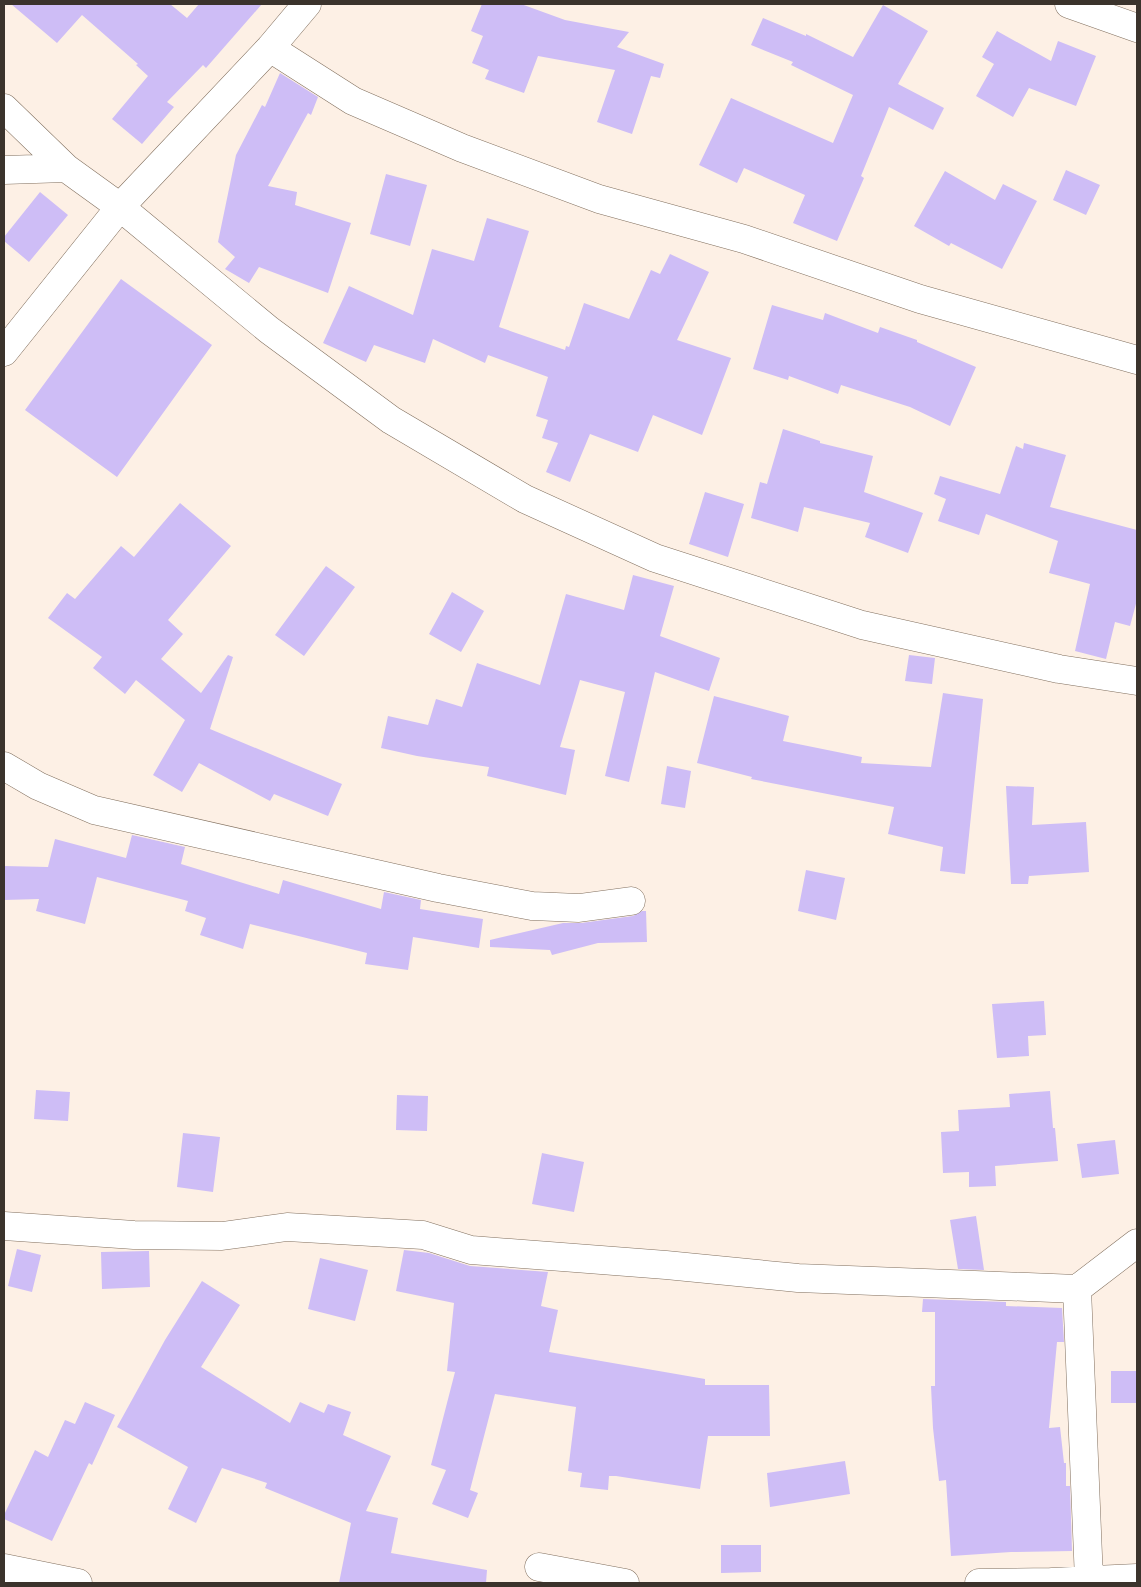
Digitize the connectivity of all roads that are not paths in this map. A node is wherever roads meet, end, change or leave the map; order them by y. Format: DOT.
graph roads {
  1 [pos="306,4"];
  2 [pos="1070,4"];
  3 [pos="1137,28"];
  4 [pos="270,48"];
  5 [pos="4,108"];
  6 [pos="66,168"];
  7 [pos="4,170"];
  8 [pos="120,207"];
  9 [pos="4,352"];
  10 [pos="1137,360"];
  11 [pos="1137,681"];
  12 [pos="4,766"];
  13 [pos="632,900"];
  14 [pos="4,1226"];
  15 [pos="1137,1243"];
  16 [pos="1077,1289"];
  17 [pos="539,1567"];
  18 [pos="4,1568"];
  19 [pos="1137,1578"];
  20 [pos="1089,1580"];
  21 [pos="1051,1582"];
  22 [pos="78,1583"];
  23 [pos="625,1583"];
  24 [pos="979,1583"];
  1 -- 4 [label="street"];
  2 -- 3 [label="street"];
  4 -- 8 [label="street"];
  4 -- 10 [label="street"];
  5 -- 6 [label="street"];
  6 -- 7 [label="street"];
  6 -- 8 [label="street"];
  8 -- 9 [label="street"];
  8 -- 11 [label="street"];
  12 -- 13 [label="street"];
  14 -- 16 [label="street"];
  15 -- 16 [label="street"];
  16 -- 20 [label="street"];
  17 -- 23 [label="street"];
  18 -- 22 [label="street"];
  19 -- 20 [label="street"];
  20 -- 21 [label="street"];
  21 -- 24 [label="street"];
}
